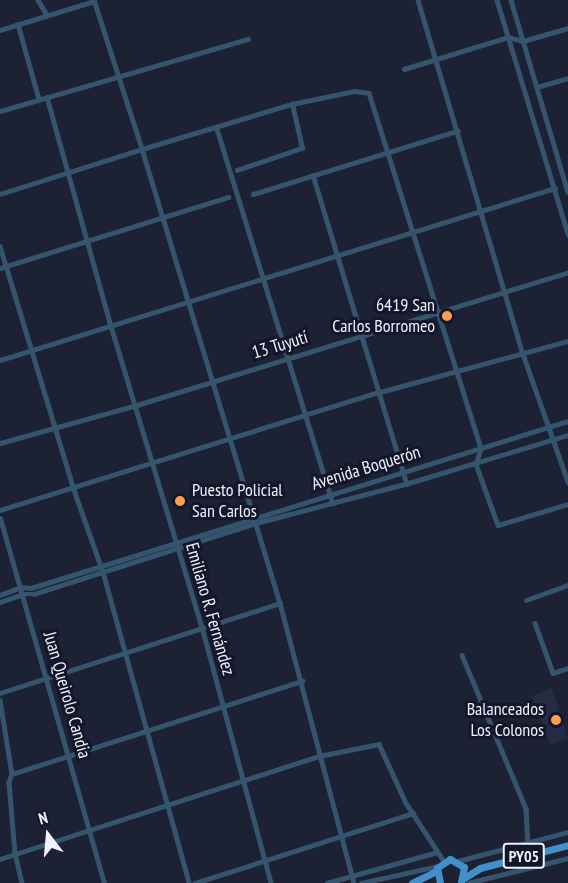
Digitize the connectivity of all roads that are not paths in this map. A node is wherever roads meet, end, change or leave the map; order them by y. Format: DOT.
graph roads {
  1 [pos="38,0"];
  2 [pos="94,0"];
  3 [pos="418,0"];
  4 [pos="497,0"];
  5 [pos="511,0"];
  6 [pos="47,15"];
  7 [pos="18,24"];
  8 [pos="568,28"];
  9 [pos="0,30"];
  10 [pos="508,37"];
  11 [pos="248,39"];
  12 [pos="523,40"];
  13 [pos="436,59"];
  14 [pos="404,69"];
  15 [pos="119,76"];
  16 [pos="568,78"];
  17 [pos="537,87"];
  18 [pos="47,97"];
  19 [pos="39,99"];
  20 [pos="292,104"];
  21 [pos="0,111"];
  22 [pos="217,129"];
  23 [pos="457,131"];
  24 [pos="142,149"];
  25 [pos="390,152"];
  26 [pos="237,170"];
  27 [pos="67,173"];
  28 [pos="313,175"];
  29 [pos="555,188"];
  30 [pos="568,192"];
  31 [pos="0,194"];
  32 [pos="253,194"];
  33 [pos="228,197"];
  34 [pos="479,211"];
  35 [pos="163,218"];
  36 [pos="413,231"];
  37 [pos="568,234"];
  38 [pos="87,242"];
  39 [pos="0,246"];
  40 [pos="338,253"];
  41 [pos="6,266"];
  42 [pos="0,268"];
  43 [pos="568,272"];
  44 [pos="262,276"];
  45 [pos="504,291"];
  46 [pos="188,301"];
  47 [pos="438,311"];
  48 [pos="111,326"];
  49 [pos="361,334"];
  50 [pos="568,341"];
  51 [pos="32,350"];
  52 [pos="523,354"];
  53 [pos="286,357"];
  54 [pos="0,360"];
  55 [pos="457,373"];
  56 [pos="211,380"];
  57 [pos="380,392"];
  58 [pos="136,405"];
  59 [pos="304,415"];
  60 [pos="568,421"];
  61 [pos="548,427"];
  62 [pos="57,429"];
  63 [pos="568,435"];
  64 [pos="229,438"];
  65 [pos="553,440"];
  66 [pos="0,443"];
  67 [pos="481,449"];
  68 [pos="154,462"];
  69 [pos="476,464"];
  70 [pos="404,472"];
  71 [pos="568,482"];
  72 [pos="407,484"];
  73 [pos="73,488"];
  74 [pos="330,494"];
  75 [pos="333,503"];
  76 [pos="568,504"];
  77 [pos="0,510"];
  78 [pos="0,518"];
  79 [pos="255,520"];
  80 [pos="177,542"];
  81 [pos="179,548"];
  82 [pos="100,566"];
  83 [pos="103,572"];
  84 [pos="568,585"];
  85 [pos="22,590"];
  86 [pos="0,595"];
  87 [pos="526,600"];
  88 [pos="0,602"];
  89 [pos="280,603"];
  90 [pos="535,623"];
  91 [pos="202,627"];
  92 [pos="125,652"];
  93 [pos="462,655"];
  94 [pos="568,668"];
  95 [pos="46,677"];
  96 [pos="302,681"];
  97 [pos="0,693"];
  98 [pos="0,700"];
  99 [pos="223,704"];
  100 [pos="146,728"];
  101 [pos="68,754"];
  102 [pos="319,756"];
  103 [pos="12,774"];
  104 [pos="243,779"];
  105 [pos="9,782"];
  106 [pos="0,784"];
  107 [pos="166,804"];
  108 [pos="413,813"];
  109 [pos="88,828"];
  110 [pos="568,832"];
  111 [pos="341,836"];
  112 [pos="528,843"];
  113 [pos="568,845"];
  114 [pos="437,852"];
  115 [pos="15,853"];
  116 [pos="568,858"];
  117 [pos="0,859"];
  118 [pos="265,860"];
  119 [pos="459,862"];
  120 [pos="440,866"];
  121 [pos="480,868"];
  122 [pos="352,877"];
  123 [pos="422,880"];
  124 [pos="464,881"];
  125 [pos="22,883"];
  126 [pos="104,883"];
  127 [pos="189,883"];
  128 [pos="195,883"];
  129 [pos="271,883"];
  130 [pos="327,883"];
  131 [pos="354,883"];
  132 [pos="361,883"];
  133 [pos="412,883"];
  134 [pos="433,883"];
  135 [pos="440,883"];
  1 -- 6 [label="street"];
  2 -- 6 [label="street"];
  2 -- 15 [label="street"];
  3 -- 13 [label="street"];
  4 -- 10 [label="street"];
  5 -- 12 [label="street"];
  6 -- 7 [label="street"];
  7 -- 9 [label="street"];
  7 -- 19 [label="street"];
  8 -- 12 [label="street"];
  10 -- 12 [label="street"];
  10 -- 13 [label="street"];
  10 -- 29 [label="street"];
  11 -- 15 [label="street"];
  12 -- 17 [label="street"];
  13 -- 14 [label="street"];
  13 -- 23 [label="street"];
  15 -- 18 [label="street"];
  15 -- 24 [label="street"];
  16 -- 17 [label="street"];
  17 -- 30 [label="street"];
  18 -- 19 [label="street"];
  18 -- 27 [label="street, Emiliano R. Fernández"];
  19 -- 21 [label="street"];
  20 -- 22 [label="street"];
  20 -- 25 [label="street"];
  20 -- 26 [label="street"];
  22 -- 24 [label="street"];
  22 -- 44 [label="street"];
  23 -- 25 [label="street"];
  23 -- 34 [label="street"];
  24 -- 27 [label="street"];
  24 -- 35 [label="street"];
  25 -- 28 [label="street"];
  25 -- 36 [label="street"];
  27 -- 31 [label="street"];
  27 -- 38 [label="street, Emiliano R. Fernández"];
  28 -- 32 [label="street"];
  28 -- 40 [label="street"];
  29 -- 34 [label="street"];
  29 -- 37 [label="street"];
  33 -- 35 [label="street"];
  34 -- 36 [label="street"];
  34 -- 45 [label="street"];
  35 -- 38 [label="street"];
  35 -- 46 [label="street"];
  36 -- 40 [label="street"];
  36 -- 47 [label="street"];
  38 -- 41 [label="street"];
  38 -- 48 [label="street, Emiliano R. Fernández"];
  39 -- 41 [label="street"];
  40 -- 44 [label="street"];
  40 -- 49 [label="street"];
  41 -- 42 [label="street"];
  41 -- 51 [label="street"];
  43 -- 45 [label="street, 13 Tuyutí"];
  44 -- 46 [label="street"];
  44 -- 53 [label="street"];
  45 -- 47 [label="street, 13 Tuyutí"];
  45 -- 52 [label="street"];
  46 -- 48 [label="street"];
  46 -- 56 [label="street"];
  47 -- 49 [label="street, 13 Tuyutí"];
  47 -- 55 [label="street"];
  48 -- 51 [label="street"];
  48 -- 58 [label="street, Emiliano R. Fernández"];
  49 -- 53 [label="street, 13 Tuyutí"];
  49 -- 57 [label="street"];
  50 -- 52 [label="street"];
  51 -- 54 [label="street"];
  51 -- 62 [label="street"];
  52 -- 55 [label="street"];
  52 -- 61 [label="street"];
  53 -- 56 [label="street, 13 Tuyutí"];
  53 -- 59 [label="street"];
  55 -- 57 [label="street"];
  55 -- 67 [label="street"];
  56 -- 58 [label="street, 13 Tuyutí"];
  56 -- 64 [label="street"];
  57 -- 59 [label="street"];
  57 -- 70 [label="street"];
  58 -- 62 [label="street, 13 Tuyutí"];
  58 -- 68 [label="street, Emiliano R. Fernández"];
  59 -- 64 [label="street"];
  59 -- 74 [label="street"];
  60 -- 61 [label="street, Avenida Boquerón"];
  61 -- 65 [label="street"];
  61 -- 67 [label="street, Avenida Boquerón"];
  62 -- 66 [label="street, 13 Tuyutí"];
  62 -- 73 [label="street"];
  63 -- 65 [label="street, Avenida Boquerón"];
  64 -- 68 [label="street"];
  64 -- 79 [label="street"];
  65 -- 69 [label="street, Avenida Boquerón"];
  65 -- 71 [label="street"];
  67 -- 69 [label="street"];
  67 -- 70 [label="street, Avenida Boquerón"];
  68 -- 73 [label="street"];
  68 -- 80 [label="street, Emiliano R. Fernández"];
  69 -- 72 [label="street, Avenida Boquerón"];
  69 -- 76 [label="street"];
  70 -- 72 [label="street"];
  70 -- 74 [label="street, Avenida Boquerón"];
  72 -- 75 [label="street, Avenida Boquerón"];
  73 -- 77 [label="street"];
  73 -- 82 [label="street"];
  74 -- 75 [label="street"];
  74 -- 79 [label="street, Avenida Boquerón"];
  75 -- 79 [label="street, Avenida Boquerón"];
  78 -- 85 [label="street, Juan Queirolo Candia"];
  79 -- 80 [label="street, Avenida Boquerón"];
  79 -- 81 [label="street, Avenida Boquerón"];
  79 -- 89 [label="street"];
  80 -- 81 [label="street, Emiliano R. Fernández"];
  80 -- 82 [label="street, Avenida Boquerón"];
  81 -- 83 [label="street, Avenida Boquerón"];
  81 -- 91 [label="street, Emiliano R. Fernández"];
  82 -- 83 [label="street"];
  82 -- 85 [label="street, Avenida Boquerón"];
  83 -- 85 [label="street, Avenida Boquerón"];
  83 -- 92 [label="street"];
  84 -- 87 [label="street"];
  85 -- 86 [label="street, Avenida Boquerón"];
  85 -- 88 [label="street, Avenida Boquerón"];
  85 -- 95 [label="street, Juan Queirolo Candia"];
  89 -- 91 [label="street"];
  89 -- 96 [label="street"];
  90 -- 94 [label="street"];
  91 -- 92 [label="street"];
  91 -- 99 [label="street, Emiliano R. Fernández"];
  92 -- 95 [label="street"];
  92 -- 100 [label="street"];
  93 -- 112 [label="street"];
  95 -- 97 [label="street"];
  95 -- 101 [label="street, Juan Queirolo Candia"];
  96 -- 99 [label="street"];
  96 -- 102 [label="street"];
  98 -- 103 [label="street"];
  99 -- 100 [label="street"];
  99 -- 104 [label="street, Emiliano R. Fernández"];
  100 -- 101 [label="street"];
  100 -- 107 [label="street"];
  101 -- 103 [label="street"];
  101 -- 109 [label="street, Juan Queirolo Candia"];
  102 -- 104 [label="street"];
  102 -- 108 [label="street"];
  102 -- 111 [label="street"];
  103 -- 105 [label="street"];
  104 -- 107 [label="street"];
  104 -- 118 [label="street, Emiliano R. Fernández"];
  105 -- 106 [label="street"];
  105 -- 115 [label="street"];
  107 -- 109 [label="street"];
  107 -- 127 [label="street"];
  108 -- 111 [label="street"];
  108 -- 114 [label="street"];
  109 -- 115 [label="street"];
  109 -- 126 [label="street, Juan Queirolo Candia"];
  110 -- 112 [label="street"];
  111 -- 118 [label="street"];
  111 -- 122 [label="street"];
  112 -- 119 [label="street"];
  113 -- 121 [label="highway, PY05"];
  114 -- 120 [label="street"];
  114 -- 122 [label="street"];
  115 -- 117 [label="street"];
  115 -- 125 [label="street"];
  116 -- 124 [label="street"];
  118 -- 128 [label="street"];
  118 -- 129 [label="street, Emiliano R. Fernández"];
  119 -- 120 [label="highway, PY05"];
  119 -- 121 [label="highway, PY05"];
  119 -- 124 [label="highway"];
  120 -- 123 [label="highway"];
  120 -- 132 [label="street"];
  120 -- 135 [label="highway"];
  121 -- 124 [label="highway, PY05"];
  122 -- 130 [label="street"];
  122 -- 131 [label="street"];
  123 -- 133 [label="highway"];
  123 -- 134 [label="highway"];
}
